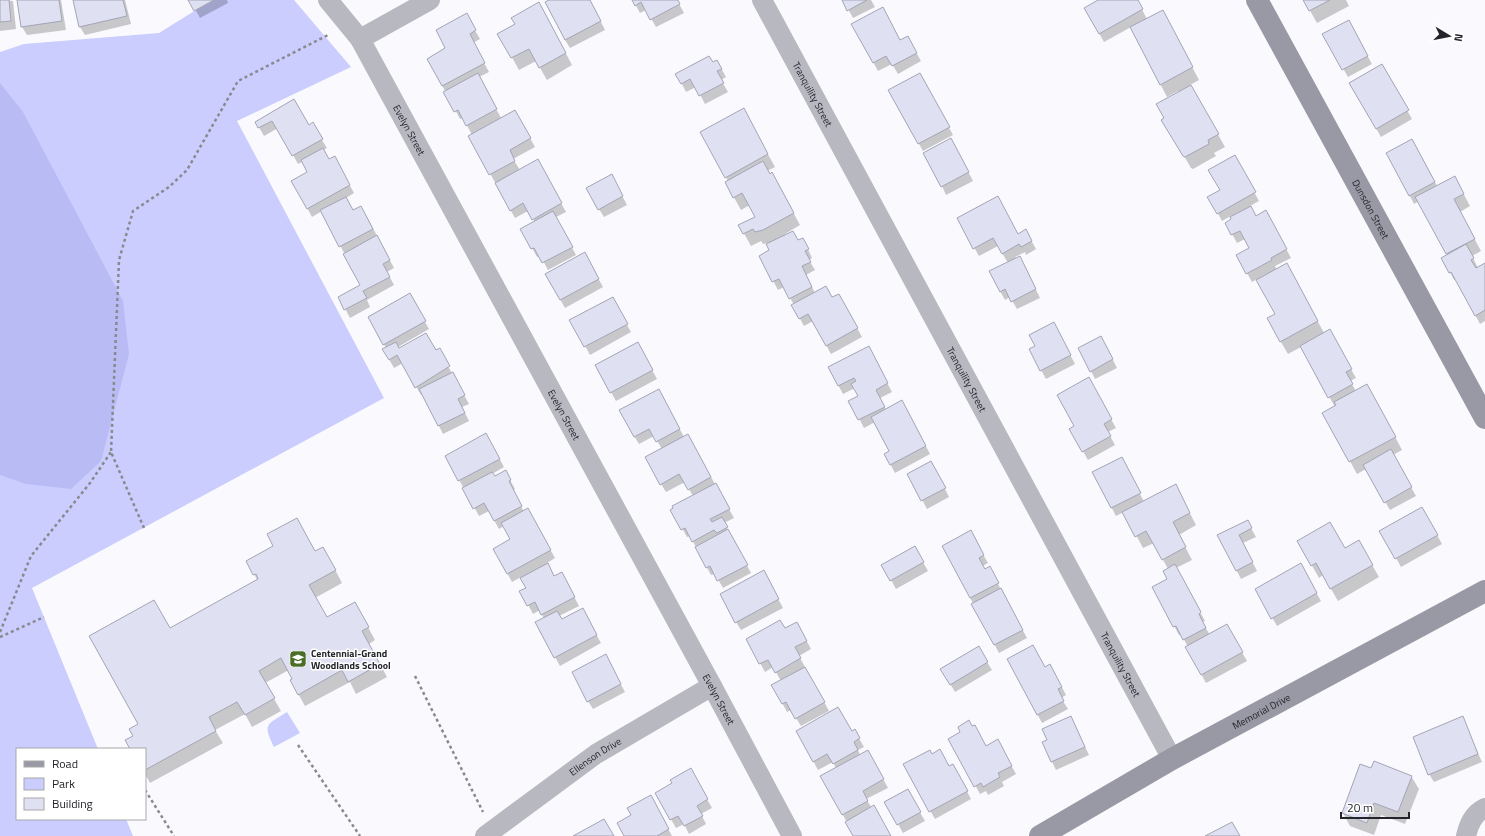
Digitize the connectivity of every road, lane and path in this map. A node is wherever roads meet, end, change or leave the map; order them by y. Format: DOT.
graph roads {
  1 [pos="328,0"];
  2 [pos="430,0"];
  3 [pos="762,0"];
  4 [pos="1257,0"];
  5 [pos="354,32"];
  6 [pos="1485,418"];
  7 [pos="111,452"];
  8 [pos="144,528"];
  9 [pos="1485,591"];
  10 [pos="44,617"];
  11 [pos="0,632"];
  12 [pos="0,637"];
  13 [pos="414,676"];
  14 [pos="712,686"];
  15 [pos="298,745"];
  16 [pos="1172,759"];
  17 [pos="146,792"];
  18 [pos="1485,808"];
  19 [pos="489,833"];
  20 [pos="174,836"];
  21 [pos="360,836"];
  22 [pos="792,836"];
  23 [pos="1040,836"];
  24 [pos="1466,836"];
  1 -- 5 [label="street, Evelyn Street"];
  2 -- 5 [label="street"];
  3 -- 16 [label="street, Tranquility Street"];
  4 -- 6 [label="main road, Dunsdon Street"];
  5 -- 7 [label="path"];
  5 -- 14 [label="street, Evelyn Street"];
  7 -- 8 [label="path"];
  7 -- 11 [label="path"];
  9 -- 16 [label="main road, Memorial Drive"];
  10 -- 12 [label="path"];
  13 -- 19 [label="path"];
  14 -- 19 [label="street, Ellenson Drive"];
  14 -- 22 [label="street, Evelyn Street"];
  15 -- 21 [label="path"];
  16 -- 23 [label="main road, Memorial Drive"];
  17 -- 20 [label="path"];
  18 -- 24 [label="street"];
}
